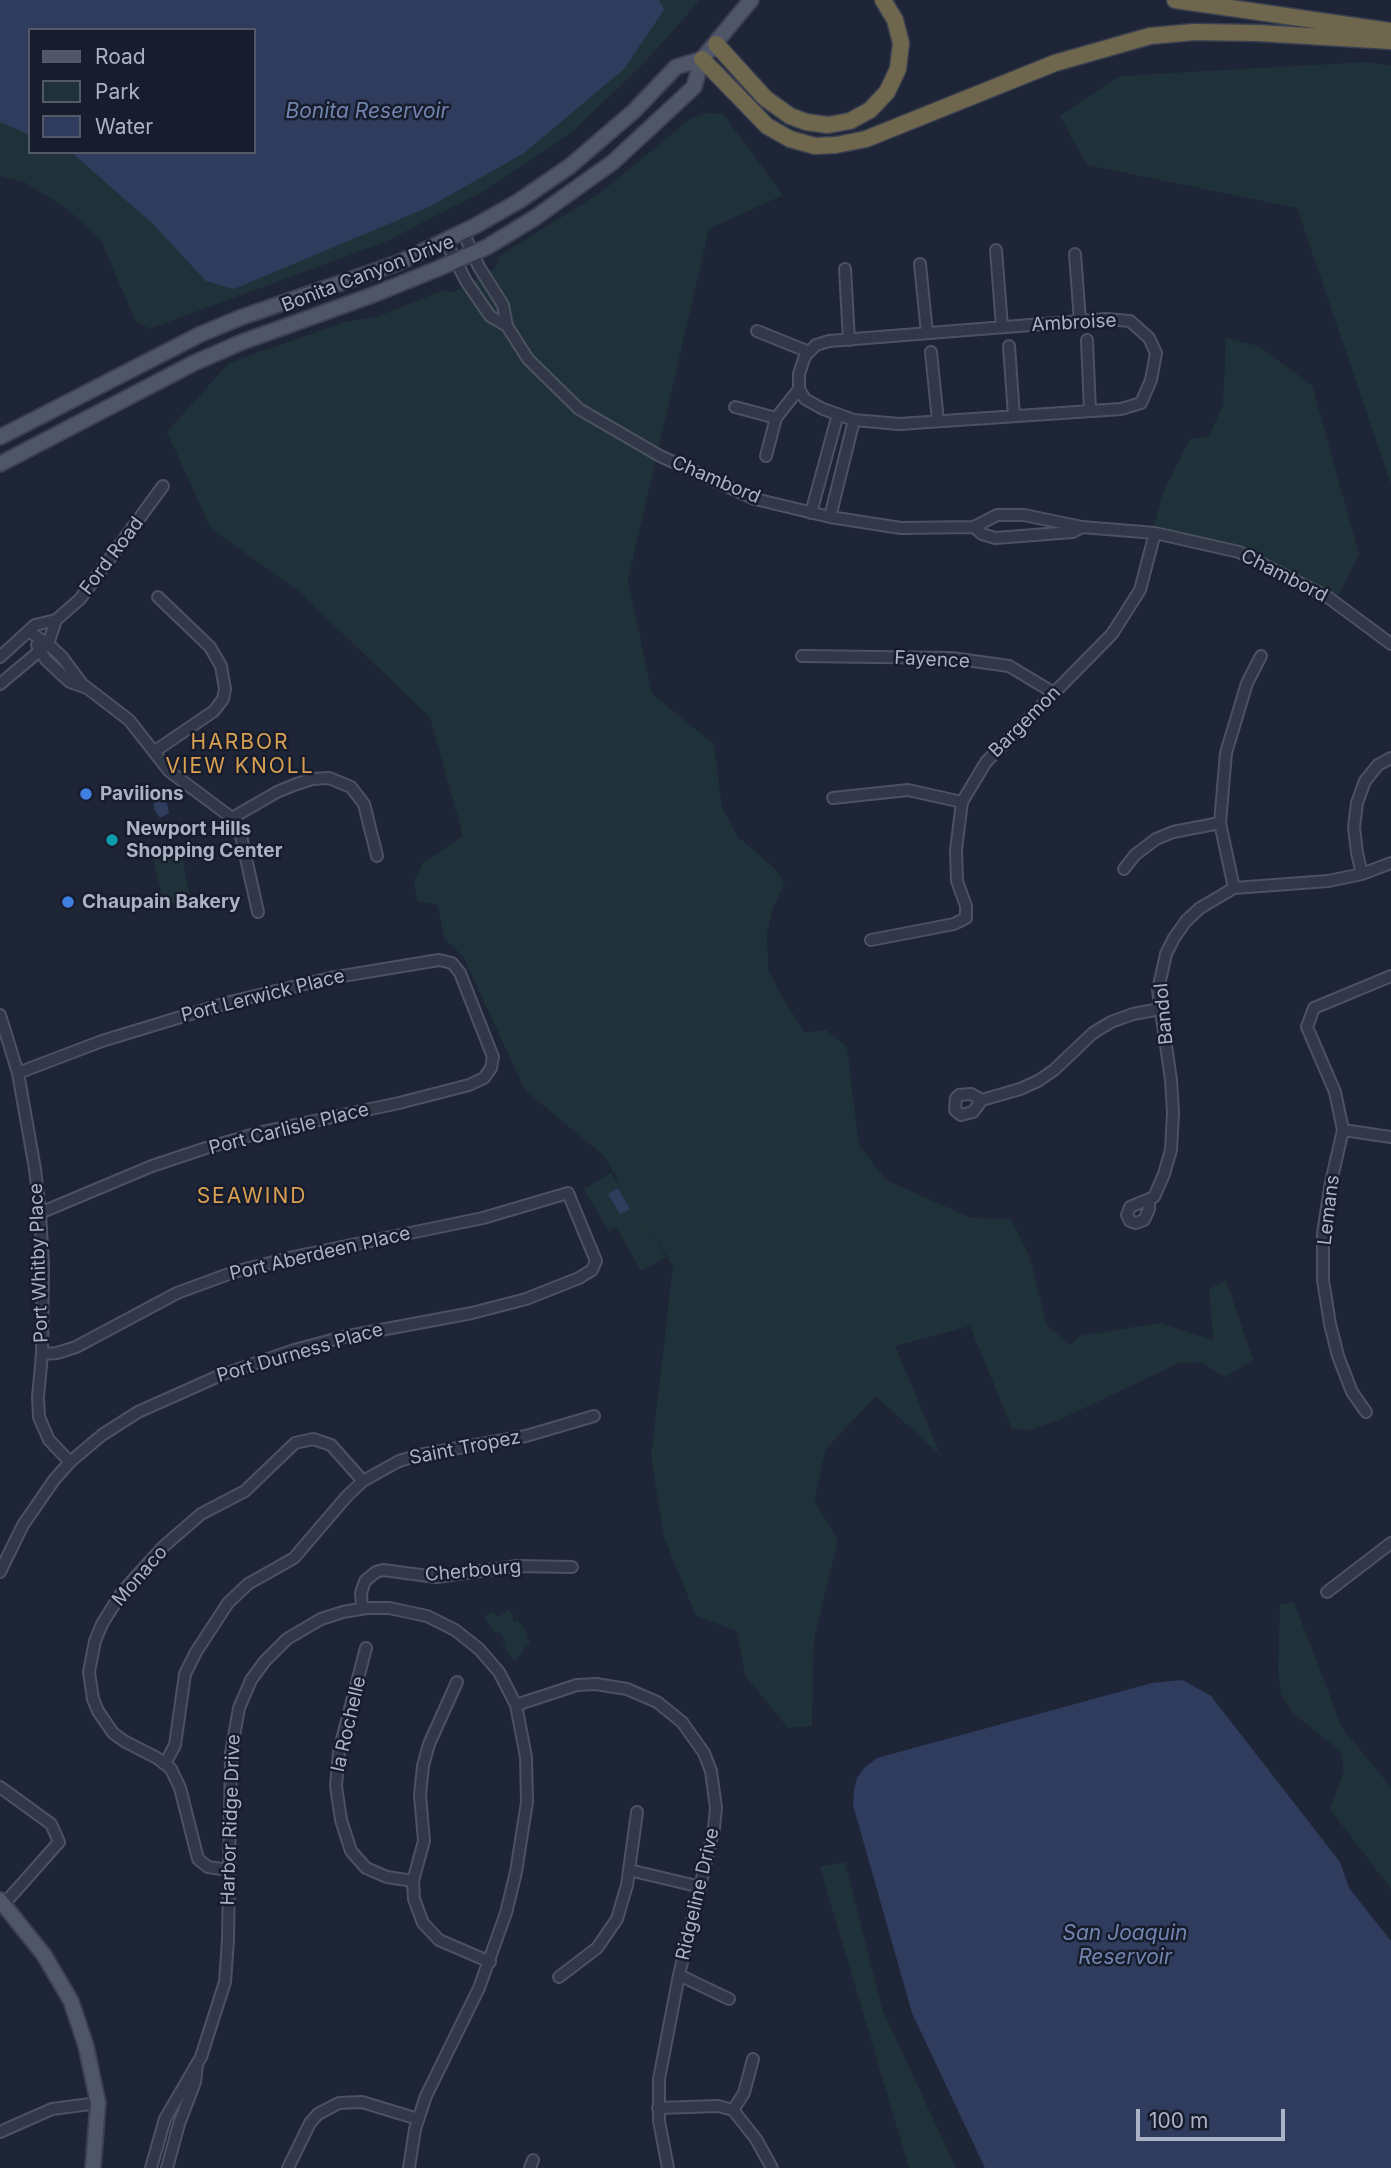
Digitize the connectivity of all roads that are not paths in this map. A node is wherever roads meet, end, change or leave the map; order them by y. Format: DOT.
graph roads {
  1 [pos="751,0"];
  2 [pos="883,0"];
  3 [pos="1175,0"];
  4 [pos="1391,31"];
  5 [pos="1391,41"];
  6 [pos="716,44"];
  7 [pos="702,59"];
  8 [pos="463,232"];
  9 [pos="445,240"];
  10 [pos="996,250"];
  11 [pos="473,254"];
  12 [pos="1075,254"];
  13 [pos="457,261"];
  14 [pos="920,264"];
  15 [pos="845,269"];
  16 [pos="1080,321"];
  17 [pos="507,326"];
  18 [pos="1002,327"];
  19 [pos="757,331"];
  20 [pos="928,333"];
  21 [pos="849,340"];
  22 [pos="1087,340"];
  23 [pos="1009,346"];
  24 [pos="809,352"];
  25 [pos="932,352"];
  26 [pos="799,388"];
  27 [pos="735,407"];
  28 [pos="1090,411"];
  29 [pos="838,414"];
  30 [pos="1014,416"];
  31 [pos="776,418"];
  32 [pos="854,420"];
  33 [pos="937,421"];
  34 [pos="0,437"];
  35 [pos="766,456"];
  36 [pos="0,464"];
  37 [pos="163,486"];
  38 [pos="811,513"];
  39 [pos="1027,516"];
  40 [pos="830,517"];
  41 [pos="1082,527"];
  42 [pos="978,531"];
  43 [pos="1155,533"];
  44 [pos="1028,536"];
  45 [pos="158,597"];
  46 [pos="55,620"];
  47 [pos="28,631"];
  48 [pos="1391,644"];
  49 [pos="44,647"];
  50 [pos="0,656"];
  51 [pos="802,656"];
  52 [pos="1261,656"];
  53 [pos="0,684"];
  54 [pos="1054,693"];
  55 [pos="155,751"];
  56 [pos="1391,758"];
  57 [pos="833,798"];
  58 [pos="962,802"];
  59 [pos="232,818"];
  60 [pos="1220,824"];
  61 [pos="377,856"];
  62 [pos="1391,863"];
  63 [pos="1124,869"];
  64 [pos="1362,874"];
  65 [pos="1234,888"];
  66 [pos="258,912"];
  67 [pos="871,940"];
  68 [pos="1391,976"];
  69 [pos="1160,1009"];
  70 [pos="0,1015"];
  71 [pos="480,1021"];
  72 [pos="18,1073"];
  73 [pos="982,1100"];
  74 [pos="1343,1130"];
  75 [pos="1391,1137"];
  76 [pos="568,1193"];
  77 [pos="1149,1201"];
  78 [pos="40,1213"];
  79 [pos="42,1354"];
  80 [pos="1366,1412"];
  81 [pos="594,1416"];
  82 [pos="70,1462"];
  83 [pos="363,1481"];
  84 [pos="1391,1543"];
  85 [pos="572,1567"];
  86 [pos="0,1572"];
  87 [pos="1327,1592"];
  88 [pos="362,1609"];
  89 [pos="366,1648"];
  90 [pos="457,1682"];
  91 [pos="516,1705"];
  92 [pos="165,1764"];
  93 [pos="0,1787"];
  94 [pos="637,1812"];
  95 [pos="229,1870"];
  96 [pos="629,1870"];
  97 [pos="413,1881"];
  98 [pos="701,1887"];
  99 [pos="2,1902"];
  100 [pos="490,1962"];
  101 [pos="679,1975"];
  102 [pos="559,1977"];
  103 [pos="729,1999"];
  104 [pos="753,2059"];
  105 [pos="198,2063"];
  106 [pos="98,2103"];
  107 [pos="658,2108"];
  108 [pos="733,2110"];
  109 [pos="418,2119"];
  110 [pos="0,2132"];
  111 [pos="93,2168"];
  112 [pos="151,2168"];
  113 [pos="167,2168"];
  114 [pos="288,2168"];
  115 [pos="409,2168"];
  116 [pos="667,2168"];
  117 [pos="772,2168"];
  1 -- 6 [label="main road, Bonita Canyon Drive"];
  2 -- 6 [label="highway"];
  3 -- 4 [label="highway"];
  5 -- 7 [label="highway"];
  6 -- 7 [label="main road, Bonita Canyon Drive"];
  7 -- 8 [label="main road, Bonita Canyon Drive"];
  7 -- 11 [label="main road, Bonita Canyon Drive"];
  8 -- 9 [label="main road, Bonita Canyon Drive"];
  8 -- 11 [label="street, Chambord"];
  9 -- 13 [label="street, Chambord"];
  9 -- 34 [label="main road, Bonita Canyon Drive"];
  10 -- 18 [label="street"];
  11 -- 13 [label="main road, Bonita Canyon Drive"];
  11 -- 17 [label="street, Chambord"];
  12 -- 16 [label="street"];
  13 -- 17 [label="street, Chambord"];
  13 -- 36 [label="main road, Bonita Canyon Drive"];
  14 -- 20 [label="street"];
  15 -- 21 [label="street"];
  16 -- 18 [label="street, Ambroise"];
  16 -- 28 [label="street, Ambroise"];
  17 -- 38 [label="street, Chambord"];
  18 -- 20 [label="street, Ambroise"];
  19 -- 24 [label="street"];
  20 -- 21 [label="street, Ambroise"];
  21 -- 24 [label="street, Ambroise"];
  22 -- 28 [label="street"];
  23 -- 30 [label="street"];
  24 -- 26 [label="street"];
  25 -- 33 [label="street"];
  26 -- 29 [label="street, Ambroise"];
  26 -- 31 [label="street"];
  27 -- 31 [label="street"];
  28 -- 30 [label="street, Ambroise"];
  29 -- 32 [label="street, Ambroise"];
  29 -- 38 [label="street"];
  30 -- 33 [label="street, Ambroise"];
  31 -- 35 [label="street"];
  32 -- 33 [label="street, Ambroise"];
  32 -- 40 [label="street"];
  37 -- 46 [label="street, Ford Road"];
  38 -- 40 [label="street, Chambord"];
  39 -- 41 [label="street, Chambord"];
  39 -- 42 [label="street, Chambord"];
  39 -- 44 [label="street"];
  40 -- 42 [label="street, Chambord"];
  41 -- 43 [label="street, Chambord"];
  41 -- 44 [label="street, Chambord"];
  42 -- 44 [label="street, Chambord"];
  43 -- 48 [label="street, Chambord"];
  43 -- 54 [label="street, Bargemon"];
  45 -- 55 [label="street"];
  46 -- 47 [label="street, Ford Road"];
  46 -- 49 [label="street"];
  47 -- 49 [label="street"];
  47 -- 50 [label="street, Ford Road"];
  49 -- 53 [label="street"];
  49 -- 55 [label="street"];
  51 -- 54 [label="street, Fayence"];
  52 -- 60 [label="street"];
  54 -- 58 [label="street, Bargemon"];
  55 -- 59 [label="street"];
  56 -- 64 [label="street"];
  57 -- 58 [label="street"];
  58 -- 67 [label="street, Bargemon"];
  59 -- 61 [label="street"];
  59 -- 66 [label="street"];
  60 -- 63 [label="street"];
  60 -- 65 [label="street"];
  62 -- 64 [label="street, Bandol"];
  64 -- 65 [label="street, Bandol"];
  65 -- 69 [label="street, Bandol"];
  68 -- 74 [label="street, Lemans"];
  69 -- 73 [label="street"];
  69 -- 77 [label="street, Bandol"];
  70 -- 72 [label="street, Port Whitby Place"];
  71 -- 72 [label="street, Port Lerwick Place"];
  71 -- 78 [label="street, Port Carlisle Place"];
  72 -- 78 [label="street, Port Whitby Place"];
  74 -- 75 [label="street"];
  74 -- 80 [label="street, Lemans"];
  76 -- 79 [label="street, Port Aberdeen Place"];
  76 -- 82 [label="street, Port Durness Place"];
  78 -- 79 [label="street, Port Whitby Place"];
  79 -- 82 [label="street, Port Whitby Place"];
  81 -- 83 [label="street, Saint Tropez"];
  82 -- 86 [label="street, Port Durness Place"];
  83 -- 92 [label="street, Saint Tropez"];
  83 -- 92 [label="street, Monaco"];
  84 -- 87 [label="street"];
  85 -- 88 [label="street, Cherbourg"];
  88 -- 91 [label="street, Harbor Ridge Drive"];
  88 -- 95 [label="street, Harbor Ridge Drive"];
  89 -- 97 [label="street, la Rochelle"];
  90 -- 97 [label="street"];
  91 -- 98 [label="street, Ridgeline Drive"];
  91 -- 100 [label="street, Harbor Ridge Drive"];
  92 -- 95 [label="street"];
  93 -- 99 [label="street"];
  94 -- 96 [label="street"];
  95 -- 105 [label="street, Harbor Ridge Drive"];
  96 -- 98 [label="street"];
  96 -- 102 [label="street"];
  97 -- 100 [label="street"];
  98 -- 101 [label="street, Ridgeline Drive"];
  99 -- 106 [label="main road"];
  100 -- 109 [label="street, Harbor Ridge Drive"];
  101 -- 103 [label="street"];
  101 -- 107 [label="street, Ridgeline Drive"];
  104 -- 108 [label="street"];
  105 -- 112 [label="street, Harbor Ridge Drive"];
  105 -- 113 [label="street, Harbor Ridge Drive"];
  106 -- 110 [label="street"];
  106 -- 111 [label="main road"];
  107 -- 108 [label="street"];
  107 -- 116 [label="street, Ridgeline Drive"];
  108 -- 117 [label="street"];
  109 -- 114 [label="street"];
  109 -- 115 [label="street, Harbor Ridge Drive"];
}
